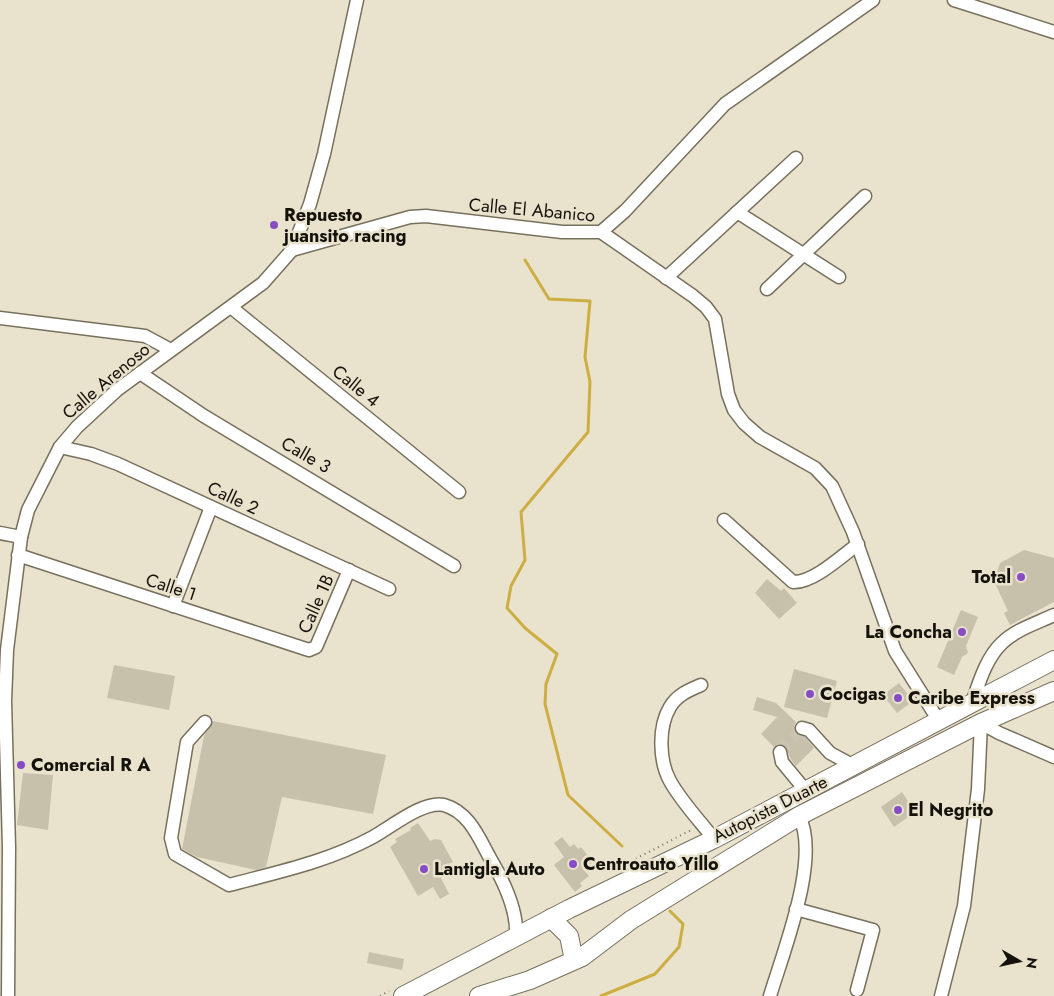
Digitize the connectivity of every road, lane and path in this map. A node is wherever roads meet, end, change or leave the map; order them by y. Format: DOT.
graph roads {
  1 [pos="357,0"];
  2 [pos="874,0"];
  3 [pos="954,0"];
  4 [pos="1054,32"];
  5 [pos="796,158"];
  6 [pos="865,196"];
  7 [pos="737,212"];
  8 [pos="600,232"];
  9 [pos="292,250"];
  10 [pos="803,254"];
  11 [pos="839,277"];
  12 [pos="666,278"];
  13 [pos="767,289"];
  14 [pos="232,308"];
  15 [pos="0,318"];
  16 [pos="171,350"];
  17 [pos="140,373"];
  18 [pos="60,447"];
  19 [pos="459,492"];
  20 [pos="212,507"];
  21 [pos="724,520"];
  22 [pos="0,533"];
  23 [pos="21,537"];
  24 [pos="858,544"];
  25 [pos="18,555"];
  26 [pos="454,566"];
  27 [pos="349,570"];
  28 [pos="389,588"];
  29 [pos="174,606"];
  30 [pos="1054,615"];
  31 [pos="312,650"];
  32 [pos="1054,660"];
  33 [pos="701,685"];
  34 [pos="1054,691"];
  35 [pos="2,701"];
  36 [pos="972,703"];
  37 [pos="939,721"];
  38 [pos="205,722"];
  39 [pos="981,723"];
  40 [pos="802,728"];
  41 [pos="780,752"];
  42 [pos="1054,758"];
  43 [pos="854,766"];
  44 [pos="806,791"];
  45 [pos="799,816"];
  46 [pos="714,839"];
  47 [pos="569,909"];
  48 [pos="796,909"];
  49 [pos="551,918"];
  50 [pos="516,937"];
  51 [pos="581,956"];
  52 [pos="857,990"];
  53 [pos="8,996"];
  54 [pos="403,996"];
  55 [pos="479,996"];
  56 [pos="770,996"];
  57 [pos="941,996"];
  1 -- 9 [label="street, Calle Arenoso"];
  2 -- 8 [label="street"];
  3 -- 4 [label="street"];
  5 -- 7 [label="street"];
  6 -- 10 [label="street"];
  7 -- 10 [label="street"];
  7 -- 12 [label="street"];
  8 -- 9 [label="street, Calle El Abanico"];
  8 -- 12 [label="street, Calle El Abanico"];
  9 -- 14 [label="street, Calle Arenoso"];
  10 -- 11 [label="street"];
  10 -- 13 [label="street"];
  12 -- 24 [label="street, Calle El Abanico"];
  14 -- 16 [label="street, Calle Arenoso"];
  14 -- 19 [label="street, Calle 4"];
  15 -- 16 [label="street"];
  16 -- 17 [label="street, Calle Arenoso"];
  17 -- 18 [label="street, Calle Arenoso"];
  17 -- 26 [label="street, Calle 3"];
  18 -- 20 [label="street, Calle 2"];
  18 -- 23 [label="street, Calle Arenoso"];
  20 -- 27 [label="street, Calle 2"];
  20 -- 29 [label="street"];
  21 -- 24 [label="street"];
  22 -- 23 [label="street"];
  23 -- 25 [label="street, Calle Arenoso"];
  24 -- 37 [label="street, Calle El Abanico"];
  25 -- 29 [label="street, Calle 1"];
  25 -- 35 [label="street, Calle Arenoso"];
  27 -- 28 [label="street, Calle 2"];
  27 -- 31 [label="street, Calle 1B"];
  29 -- 31 [label="street, Calle 1"];
  30 -- 36 [label="street"];
  32 -- 36 [label="highway, Autopista Duarte"];
  33 -- 46 [label="street"];
  34 -- 39 [label="highway, Autopista Duarte"];
  35 -- 53 [label="street, Calle Arenoso"];
  36 -- 37 [label="highway, Autopista Duarte"];
  37 -- 43 [label="highway, Autopista Duarte"];
  38 -- 50 [label="street"];
  39 -- 42 [label="street"];
  39 -- 45 [label="highway, Autopista Duarte"];
  39 -- 57 [label="street"];
  40 -- 43 [label="street"];
  41 -- 44 [label="street"];
  43 -- 44 [label="highway, Autopista Duarte"];
  44 -- 46 [label="highway, Autopista Duarte"];
  45 -- 48 [label="street"];
  45 -- 51 [label="highway, Autopista Duarte"];
  46 -- 47 [label="highway, Autopista Duarte"];
  47 -- 49 [label="highway, Autopista Duarte"];
  47 -- 51 [label="highway"];
  48 -- 52 [label="street"];
  48 -- 56 [label="street"];
  49 -- 50 [label="highway, Autopista Duarte"];
  49 -- 51 [label="highway"];
  50 -- 54 [label="highway, Autopista Duarte"];
  51 -- 55 [label="highway, Autopista Duarte"];
}
